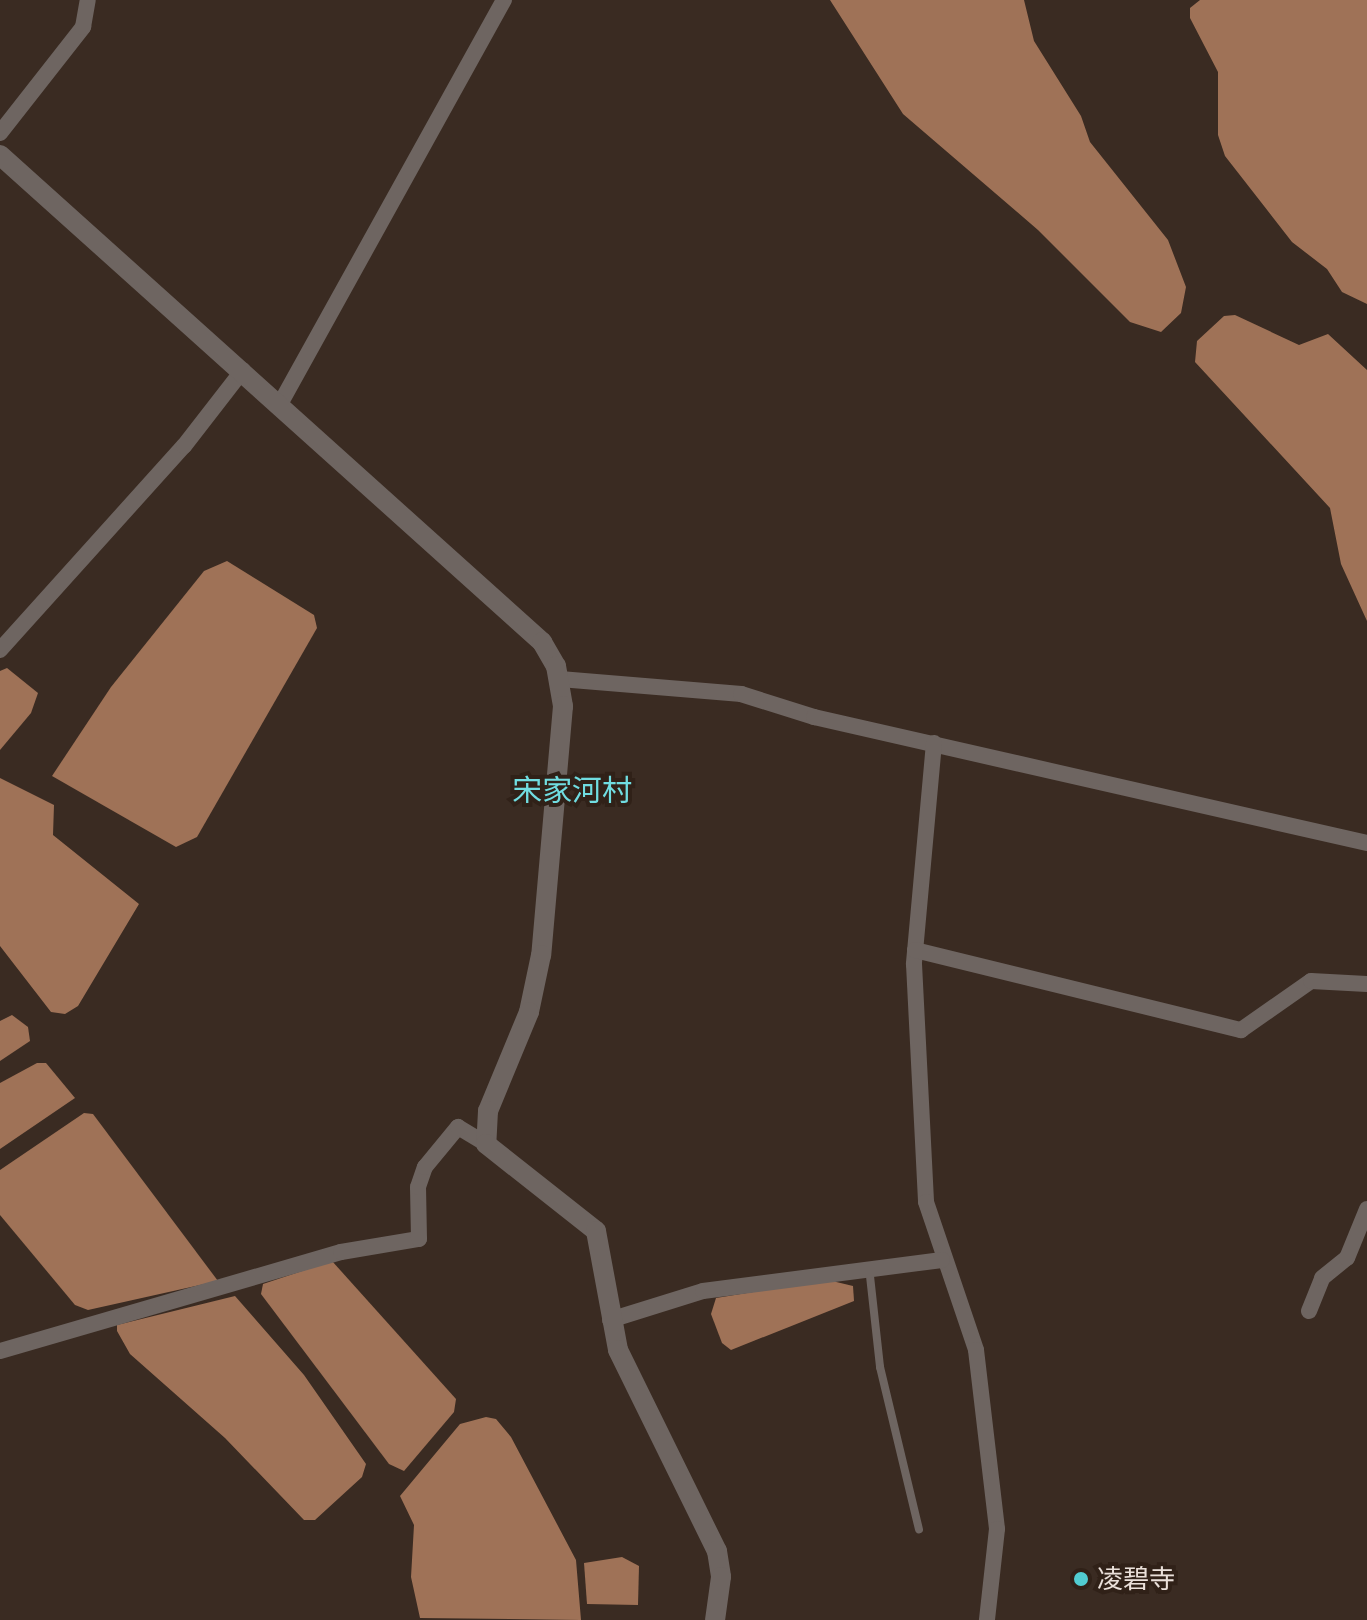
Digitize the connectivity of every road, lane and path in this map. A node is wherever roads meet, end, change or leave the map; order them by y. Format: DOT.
graph roads {
  1 [pos="88,0"];
  2 [pos="504,0"];
  3 [pos="0,133"];
  4 [pos="0,155"];
  5 [pos="243,370"];
  6 [pos="280,404"];
  7 [pos="0,650"];
  8 [pos="560,679"];
  9 [pos="934,743"];
  10 [pos="1367,843"];
  11 [pos="915,950"];
  12 [pos="1367,984"];
  13 [pos="486,1144"];
  14 [pos="1367,1209"];
  15 [pos="942,1260"];
  16 [pos="869,1266"];
  17 [pos="1309,1311"];
  18 [pos="610,1320"];
  19 [pos="0,1351"];
  20 [pos="919,1529"];
  21 [pos="715,1620"];
  22 [pos="987,1620"];
  1 -- 3 [label="street"];
  2 -- 6 [label="street"];
  4 -- 5 [label="street"];
  5 -- 6 [label="street"];
  5 -- 7 [label="street"];
  6 -- 8 [label="street"];
  8 -- 9 [label="street"];
  8 -- 13 [label="street"];
  9 -- 10 [label="street"];
  9 -- 11 [label="street"];
  11 -- 12 [label="street"];
  11 -- 15 [label="street"];
  13 -- 18 [label="street"];
  13 -- 19 [label="street"];
  14 -- 17 [label="street"];
  15 -- 16 [label="street"];
  15 -- 22 [label="street"];
  16 -- 18 [label="street"];
  16 -- 20 [label="lane"];
  18 -- 21 [label="street"];
}
